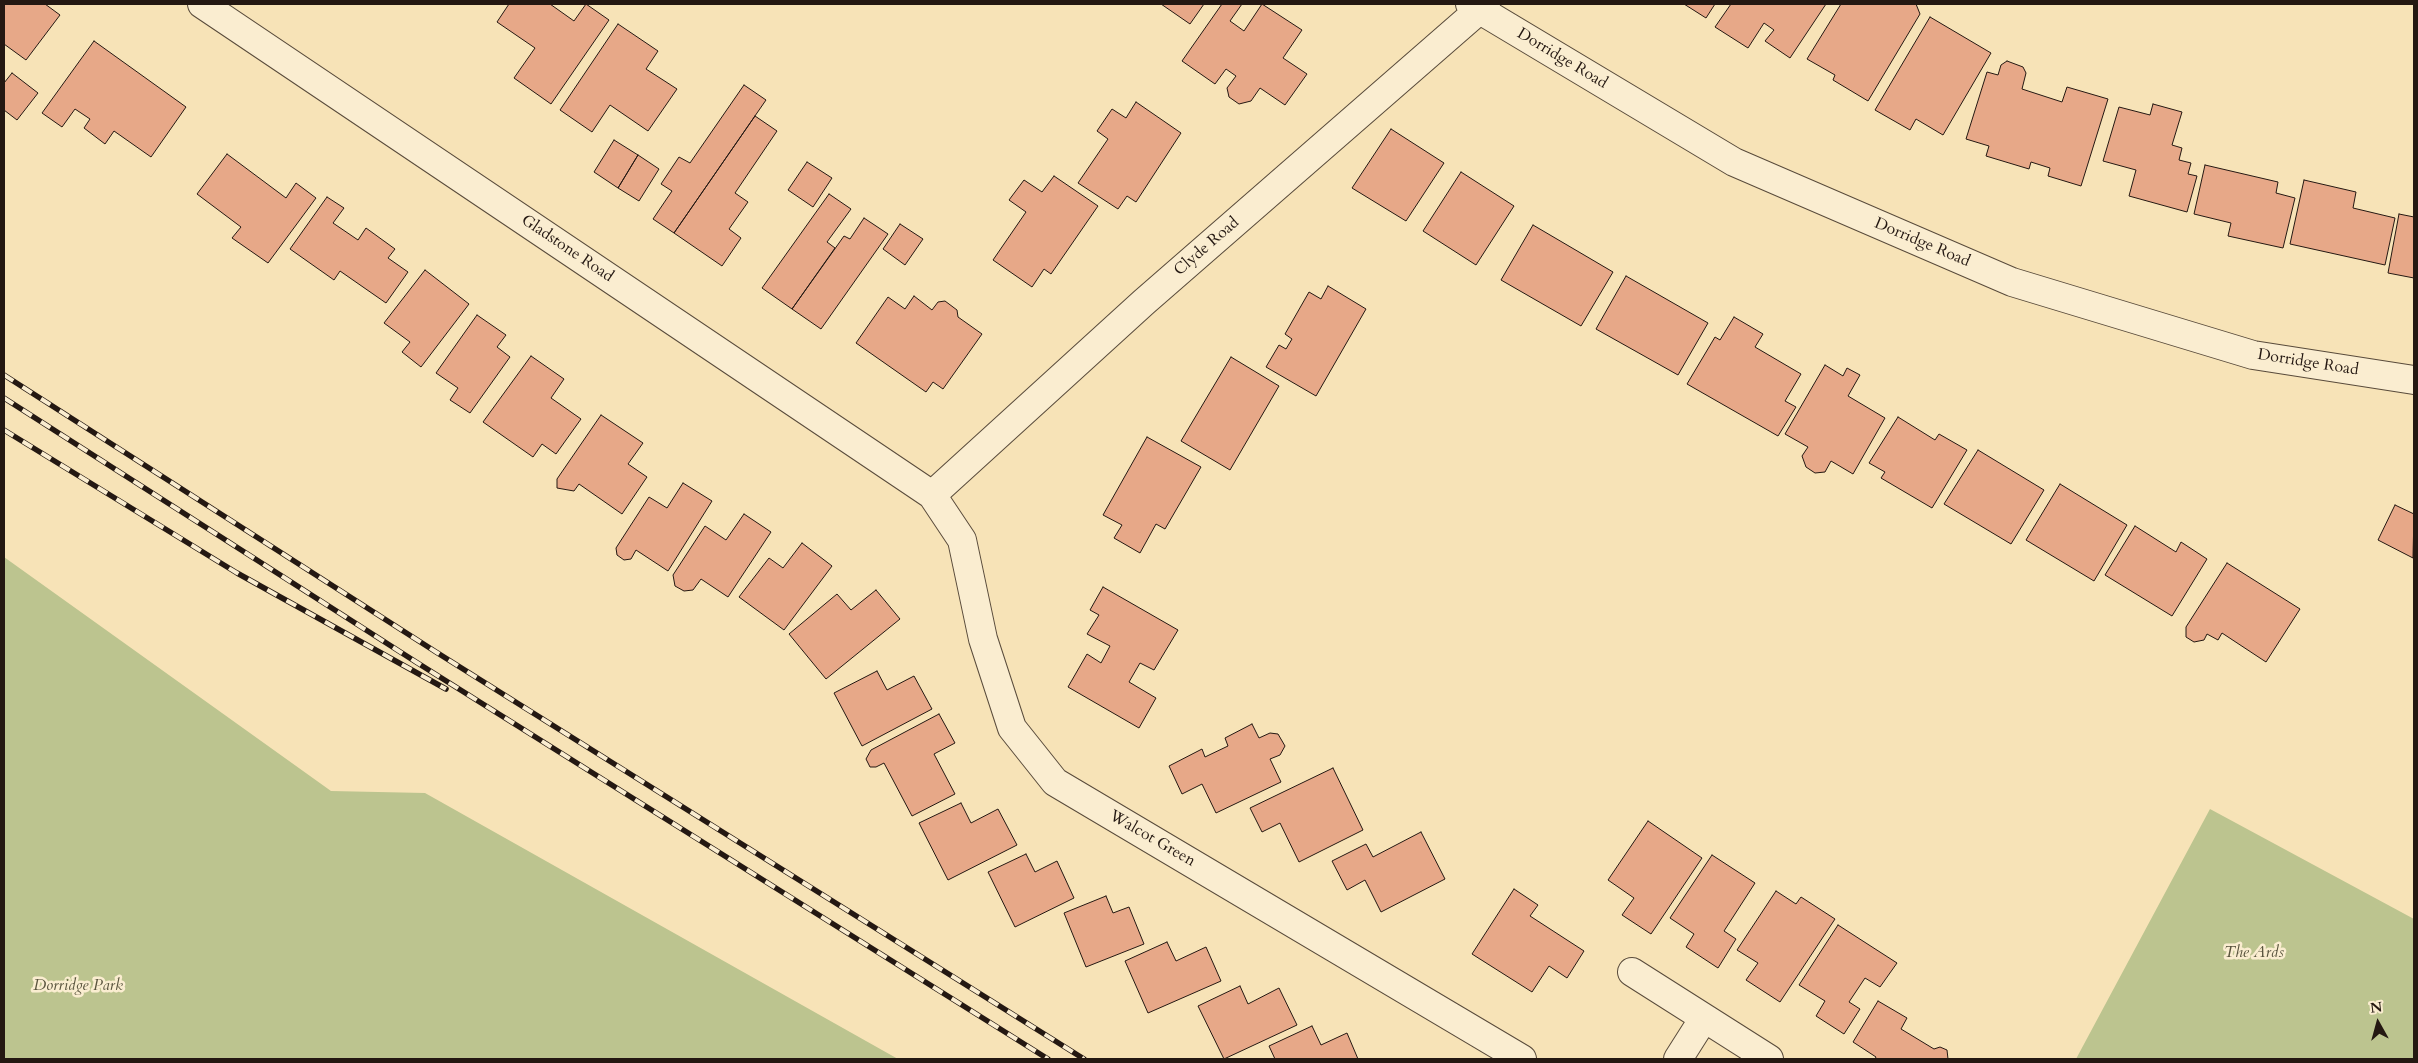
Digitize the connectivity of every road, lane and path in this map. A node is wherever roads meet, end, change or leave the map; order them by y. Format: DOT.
graph roads {
  1 [pos="205,5"];
  2 [pos="1478,6"];
  3 [pos="2414,380"];
  4 [pos="932,495"];
  5 [pos="1632,972"];
  6 [pos="1704,1018"];
  7 [pos="1522,1059"];
  8 [pos="1678,1059"];
  9 [pos="1769,1059"];
  1 -- 4 [label="street, Gladstone Road"];
  2 -- 3 [label="street, Dorridge Road"];
  2 -- 4 [label="street, Clyde Road"];
  4 -- 7 [label="street, Walcot Green"];
  5 -- 6 [label="street"];
  6 -- 8 [label="street"];
  6 -- 9 [label="street"];
}
